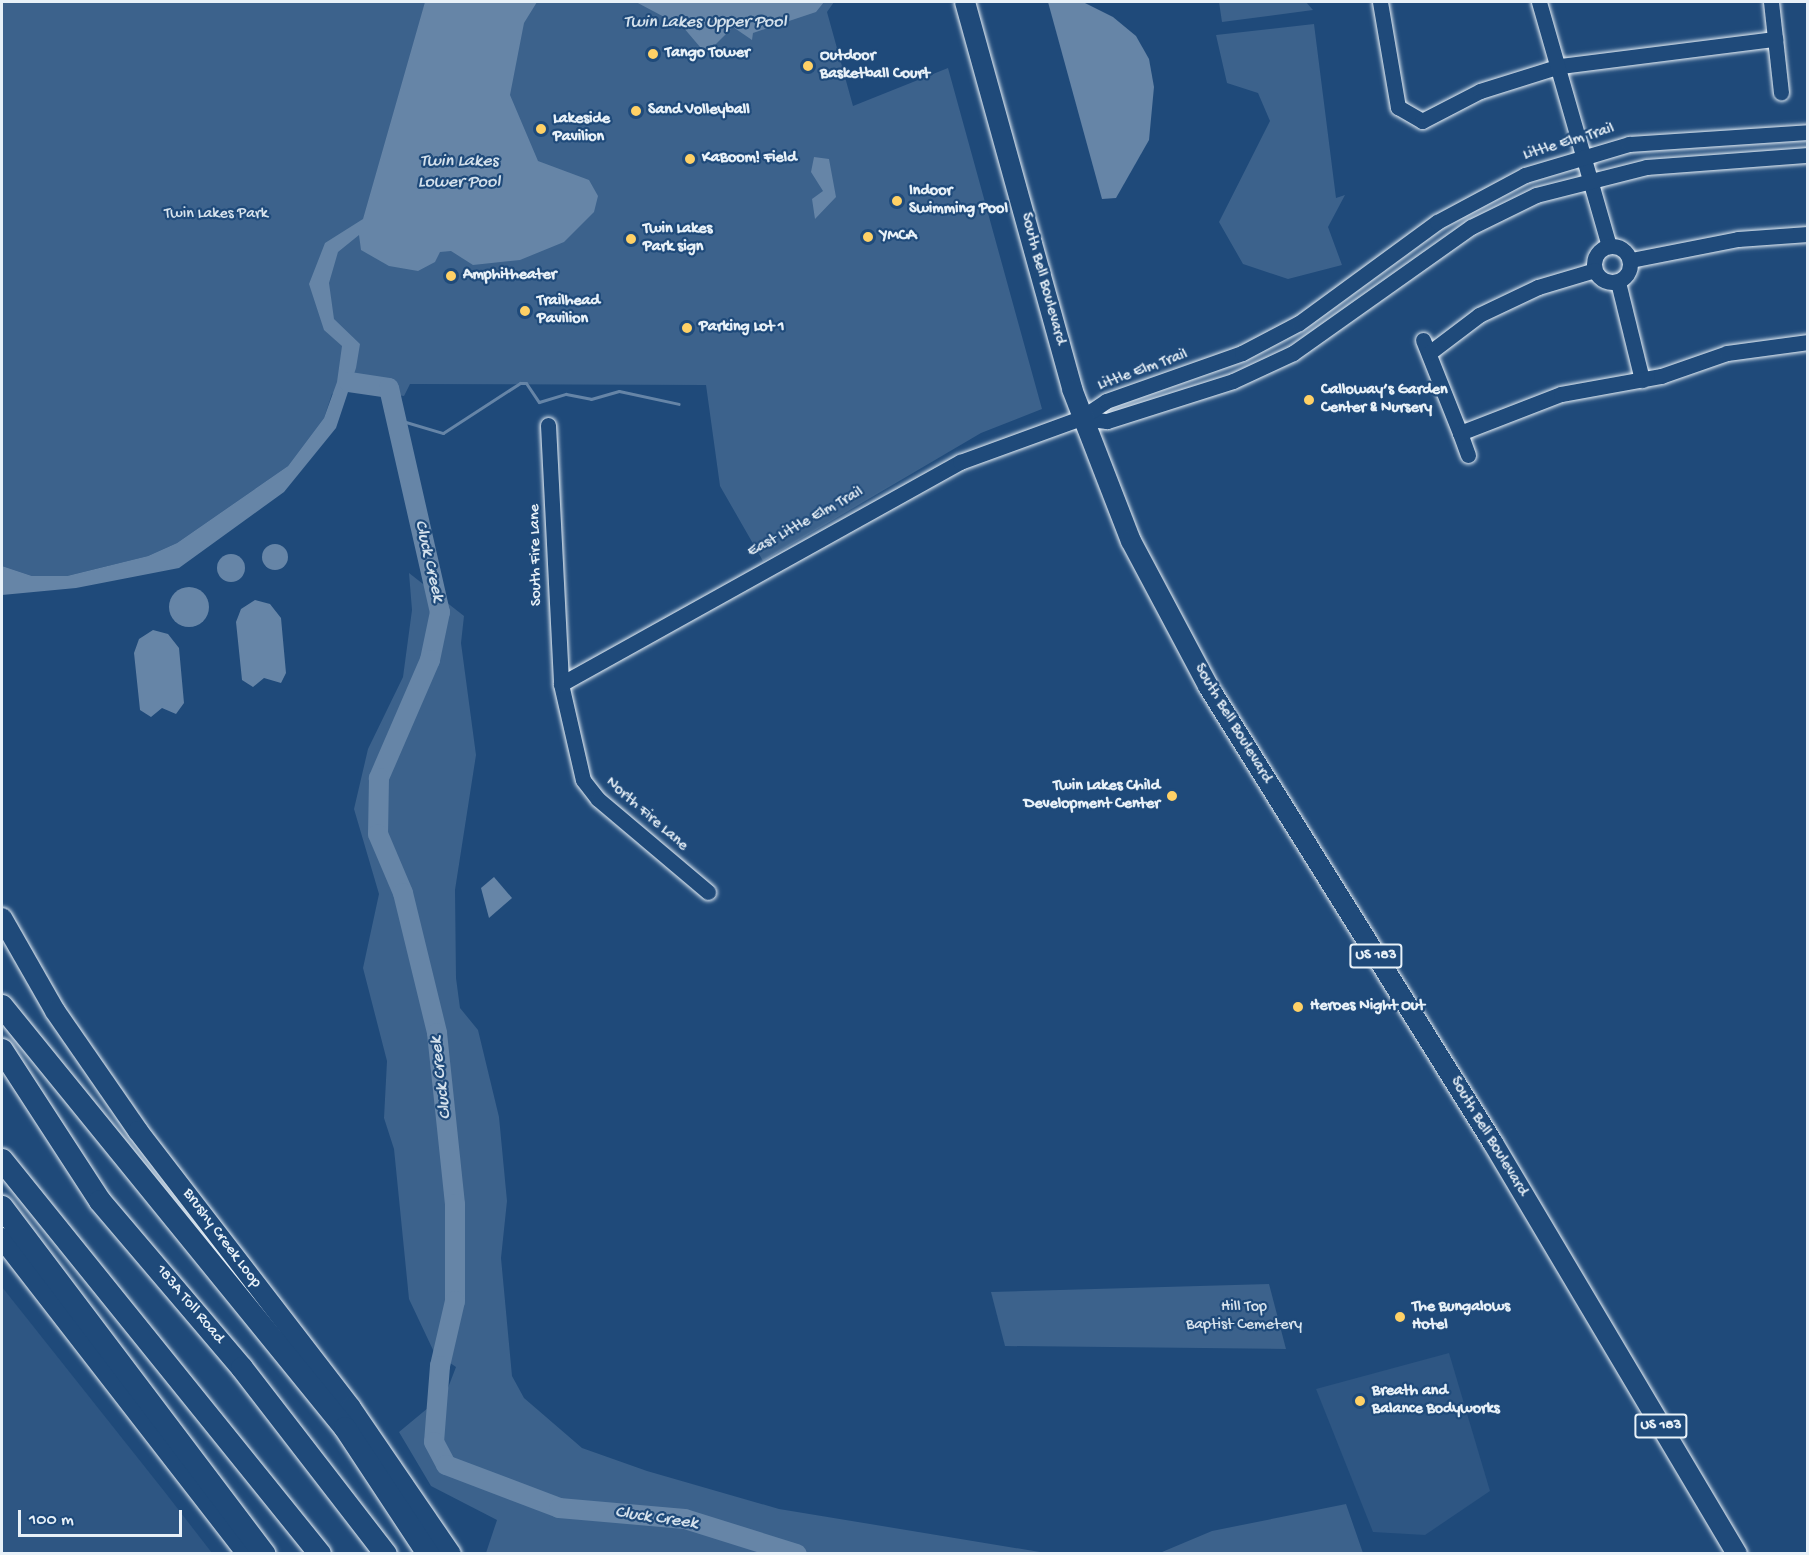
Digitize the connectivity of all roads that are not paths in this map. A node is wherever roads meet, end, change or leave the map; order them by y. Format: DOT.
graph roads {
  1 [pos="965,2"];
  2 [pos="1380,2"];
  3 [pos="1539,2"];
  4 [pos="1771,2"];
  5 [pos="1775,39"];
  6 [pos="1560,66"];
  7 [pos="1781,92"];
  8 [pos="1808,132"];
  9 [pos="1585,155"];
  10 [pos="1808,155"];
  11 [pos="1590,178"];
  12 [pos="1808,234"];
  13 [pos="1610,246"];
  14 [pos="1631,260"];
  15 [pos="1595,270"];
  16 [pos="1618,282"];
  17 [pos="1808,342"];
  18 [pos="1642,380"];
  19 [pos="1081,418"];
  20 [pos="548,425"];
  21 [pos="1460,432"];
  22 [pos="1468,455"];
  23 [pos="561,684"];
  24 [pos="708,892"];
  25 [pos="2,918"];
  26 [pos="2,1006"];
  27 [pos="2,1050"];
  28 [pos="2,1160"];
  29 [pos="2,1207"];
  30 [pos="2,1238"];
  31 [pos="247,1554"];
  32 [pos="264,1554"];
  33 [pos="320,1554"];
  34 [pos="387,1554"];
  35 [pos="428,1554"];
  36 [pos="451,1554"];
  37 [pos="1737,1554"];
  1 -- 19 [label="main road, South Bell Boulevard / US 183"];
  2 -- 6 [label="street"];
  3 -- 6 [label="street"];
  4 -- 5 [label="street"];
  5 -- 6 [label="street"];
  5 -- 7 [label="street"];
  6 -- 9 [label="street"];
  8 -- 9 [label="street, Little Elm Trail"];
  9 -- 11 [label="street"];
  9 -- 19 [label="street, Little Elm Trail"];
  10 -- 11 [label="street, Little Elm Trail"];
  11 -- 13 [label="street"];
  11 -- 19 [label="street, Little Elm Trail"];
  12 -- 14 [label="street"];
  13 -- 14 [label="street"];
  13 -- 15 [label="street"];
  14 -- 16 [label="street"];
  15 -- 16 [label="street"];
  15 -- 21 [label="street"];
  16 -- 18 [label="street"];
  17 -- 18 [label="street"];
  18 -- 21 [label="street"];
  19 -- 23 [label="street, East Little Elm Trail"];
  19 -- 37 [label="main road, South Bell Boulevard / US 183"];
  20 -- 23 [label="street, South Fire Lane"];
  21 -- 22 [label="street"];
  23 -- 24 [label="street, North Fire Lane"];
  25 -- 36 [label="main road, Brushy Creek Loop"];
  26 -- 35 [label="highway"];
  27 -- 34 [label="highway, 183A Toll Road"];
  28 -- 33 [label="highway"];
  29 -- 32 [label="highway"];
  30 -- 31 [label="main road"];
}
